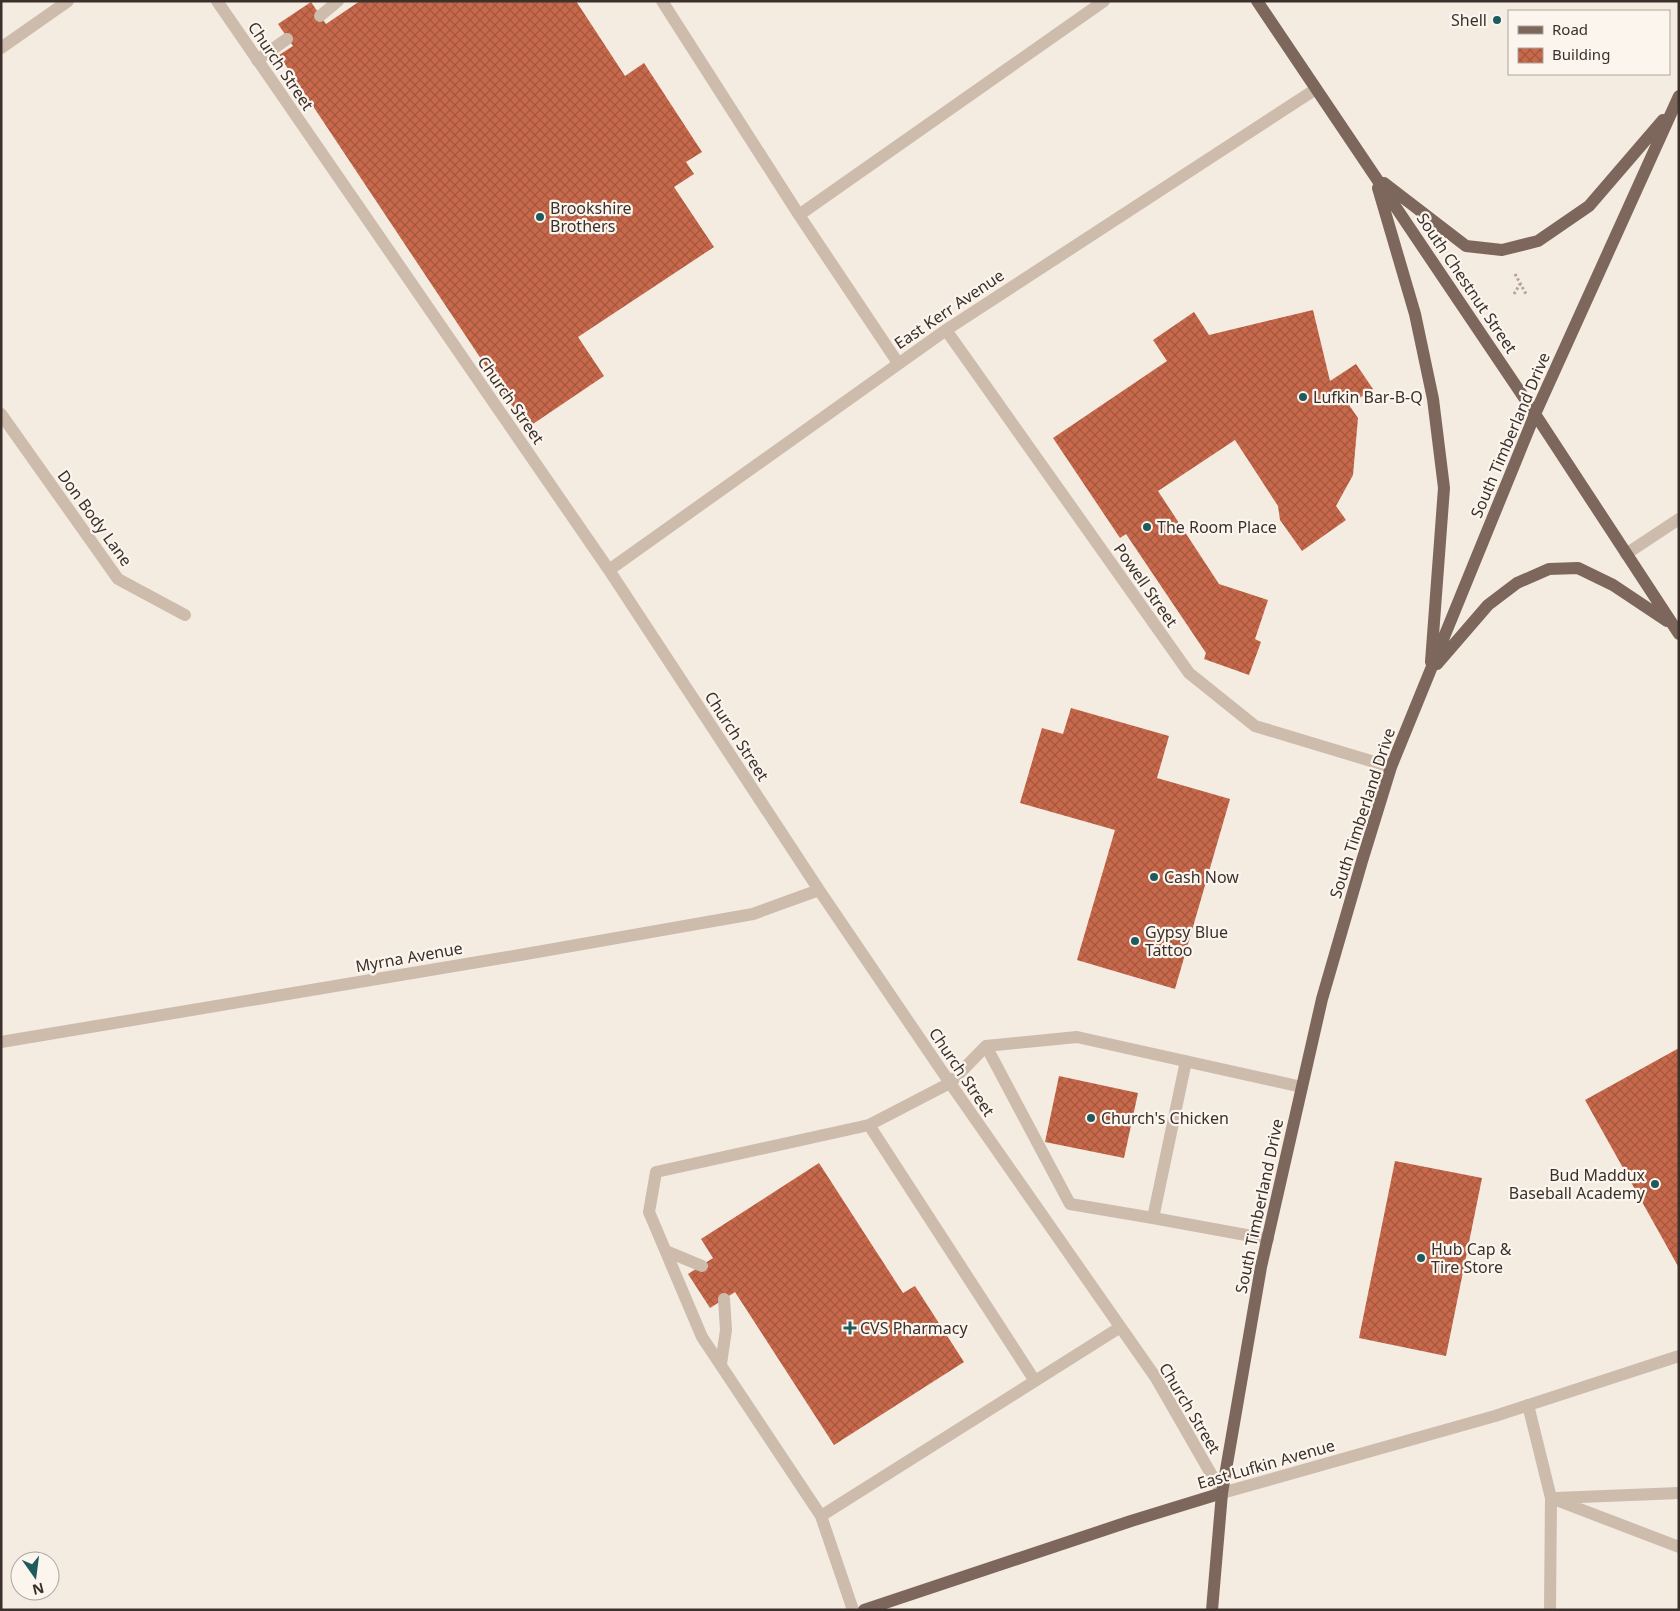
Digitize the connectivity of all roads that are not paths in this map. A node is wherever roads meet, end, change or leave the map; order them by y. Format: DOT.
graph roads {
  1 [pos="68,1"];
  2 [pos="217,1"];
  3 [pos="338,1"];
  4 [pos="662,1"];
  5 [pos="1104,1"];
  6 [pos="1257,1"];
  7 [pos="320,16"];
  8 [pos="287,39"];
  9 [pos="1,48"];
  10 [pos="257,60"];
  11 [pos="1316,89"];
  12 [pos="1679,96"];
  13 [pos="1672,110"];
  14 [pos="1374,175"];
  15 [pos="799,215"];
  16 [pos="946,330"];
  17 [pos="898,363"];
  18 [pos="1,414"];
  19 [pos="1535,414"];
  20 [pos="1679,519"];
  21 [pos="1626,554"];
  22 [pos="609,570"];
  23 [pos="185,615"];
  24 [pos="1675,629"];
  25 [pos="1430,672"];
  26 [pos="1391,768"];
  27 [pos="819,890"];
  28 [pos="1,1042"];
  29 [pos="986,1046"];
  30 [pos="1186,1061"];
  31 [pos="950,1083"];
  32 [pos="1302,1087"];
  33 [pos="869,1125"];
  34 [pos="1153,1218"];
  35 [pos="1268,1239"];
  36 [pos="666,1251"];
  37 [pos="702,1266"];
  38 [pos="724,1299"];
  39 [pos="1120,1328"];
  40 [pos="1679,1356"];
  41 [pos="721,1364"];
  42 [pos="1035,1381"];
  43 [pos="1528,1405"];
  44 [pos="1222,1493"];
  45 [pos="1679,1493"];
  46 [pos="1551,1498"];
  47 [pos="821,1516"];
  48 [pos="1679,1548"];
  49 [pos="853,1610"];
  50 [pos="864,1610"];
  51 [pos="1212,1610"];
  52 [pos="1550,1610"];
  1 -- 9 [label="street"];
  2 -- 10 [label="street, Church Street"];
  3 -- 7 [label="street"];
  4 -- 15 [label="street"];
  5 -- 15 [label="street"];
  6 -- 11 [label="main road, South Chestnut Street"];
  8 -- 10 [label="street"];
  10 -- 22 [label="street, Church Street"];
  11 -- 14 [label="main road, South Chestnut Street"];
  11 -- 16 [label="street, East Kerr Avenue"];
  12 -- 13 [label="main road, South Timberland Drive"];
  13 -- 14 [label="main road"];
  13 -- 19 [label="main road, South Timberland Drive"];
  14 -- 19 [label="main road, South Chestnut Street"];
  14 -- 25 [label="main road"];
  15 -- 17 [label="street"];
  16 -- 17 [label="street, East Kerr Avenue"];
  16 -- 26 [label="street, Powell Street"];
  17 -- 22 [label="street, East Kerr Avenue"];
  18 -- 23 [label="street, Don Body Lane"];
  19 -- 21 [label="main road, South Chestnut Street"];
  19 -- 25 [label="main road, South Timberland Drive"];
  20 -- 21 [label="street"];
  21 -- 24 [label="main road, South Chestnut Street"];
  22 -- 27 [label="street, Church Street"];
  24 -- 25 [label="main road"];
  25 -- 26 [label="main road, South Timberland Drive"];
  26 -- 32 [label="main road, South Timberland Drive"];
  27 -- 28 [label="street, Myrna Avenue"];
  27 -- 31 [label="street, Church Street"];
  29 -- 30 [label="street"];
  29 -- 31 [label="street"];
  29 -- 34 [label="street"];
  30 -- 32 [label="street"];
  30 -- 34 [label="street"];
  31 -- 33 [label="street"];
  31 -- 39 [label="street, Church Street"];
  32 -- 35 [label="main road, South Timberland Drive"];
  33 -- 36 [label="street"];
  33 -- 42 [label="street"];
  34 -- 35 [label="street"];
  35 -- 44 [label="main road, South Timberland Drive"];
  36 -- 37 [label="street"];
  36 -- 41 [label="street"];
  38 -- 41 [label="street"];
  39 -- 42 [label="street"];
  39 -- 44 [label="street, Church Street"];
  40 -- 43 [label="street, East Lufkin Avenue"];
  41 -- 47 [label="street"];
  42 -- 47 [label="street"];
  43 -- 44 [label="street, East Lufkin Avenue"];
  43 -- 46 [label="street"];
  44 -- 50 [label="main road, East Lufkin Avenue"];
  44 -- 51 [label="main road, South Timberland Drive"];
  45 -- 46 [label="street"];
  46 -- 48 [label="street"];
  46 -- 52 [label="street"];
  47 -- 49 [label="street"];
}
